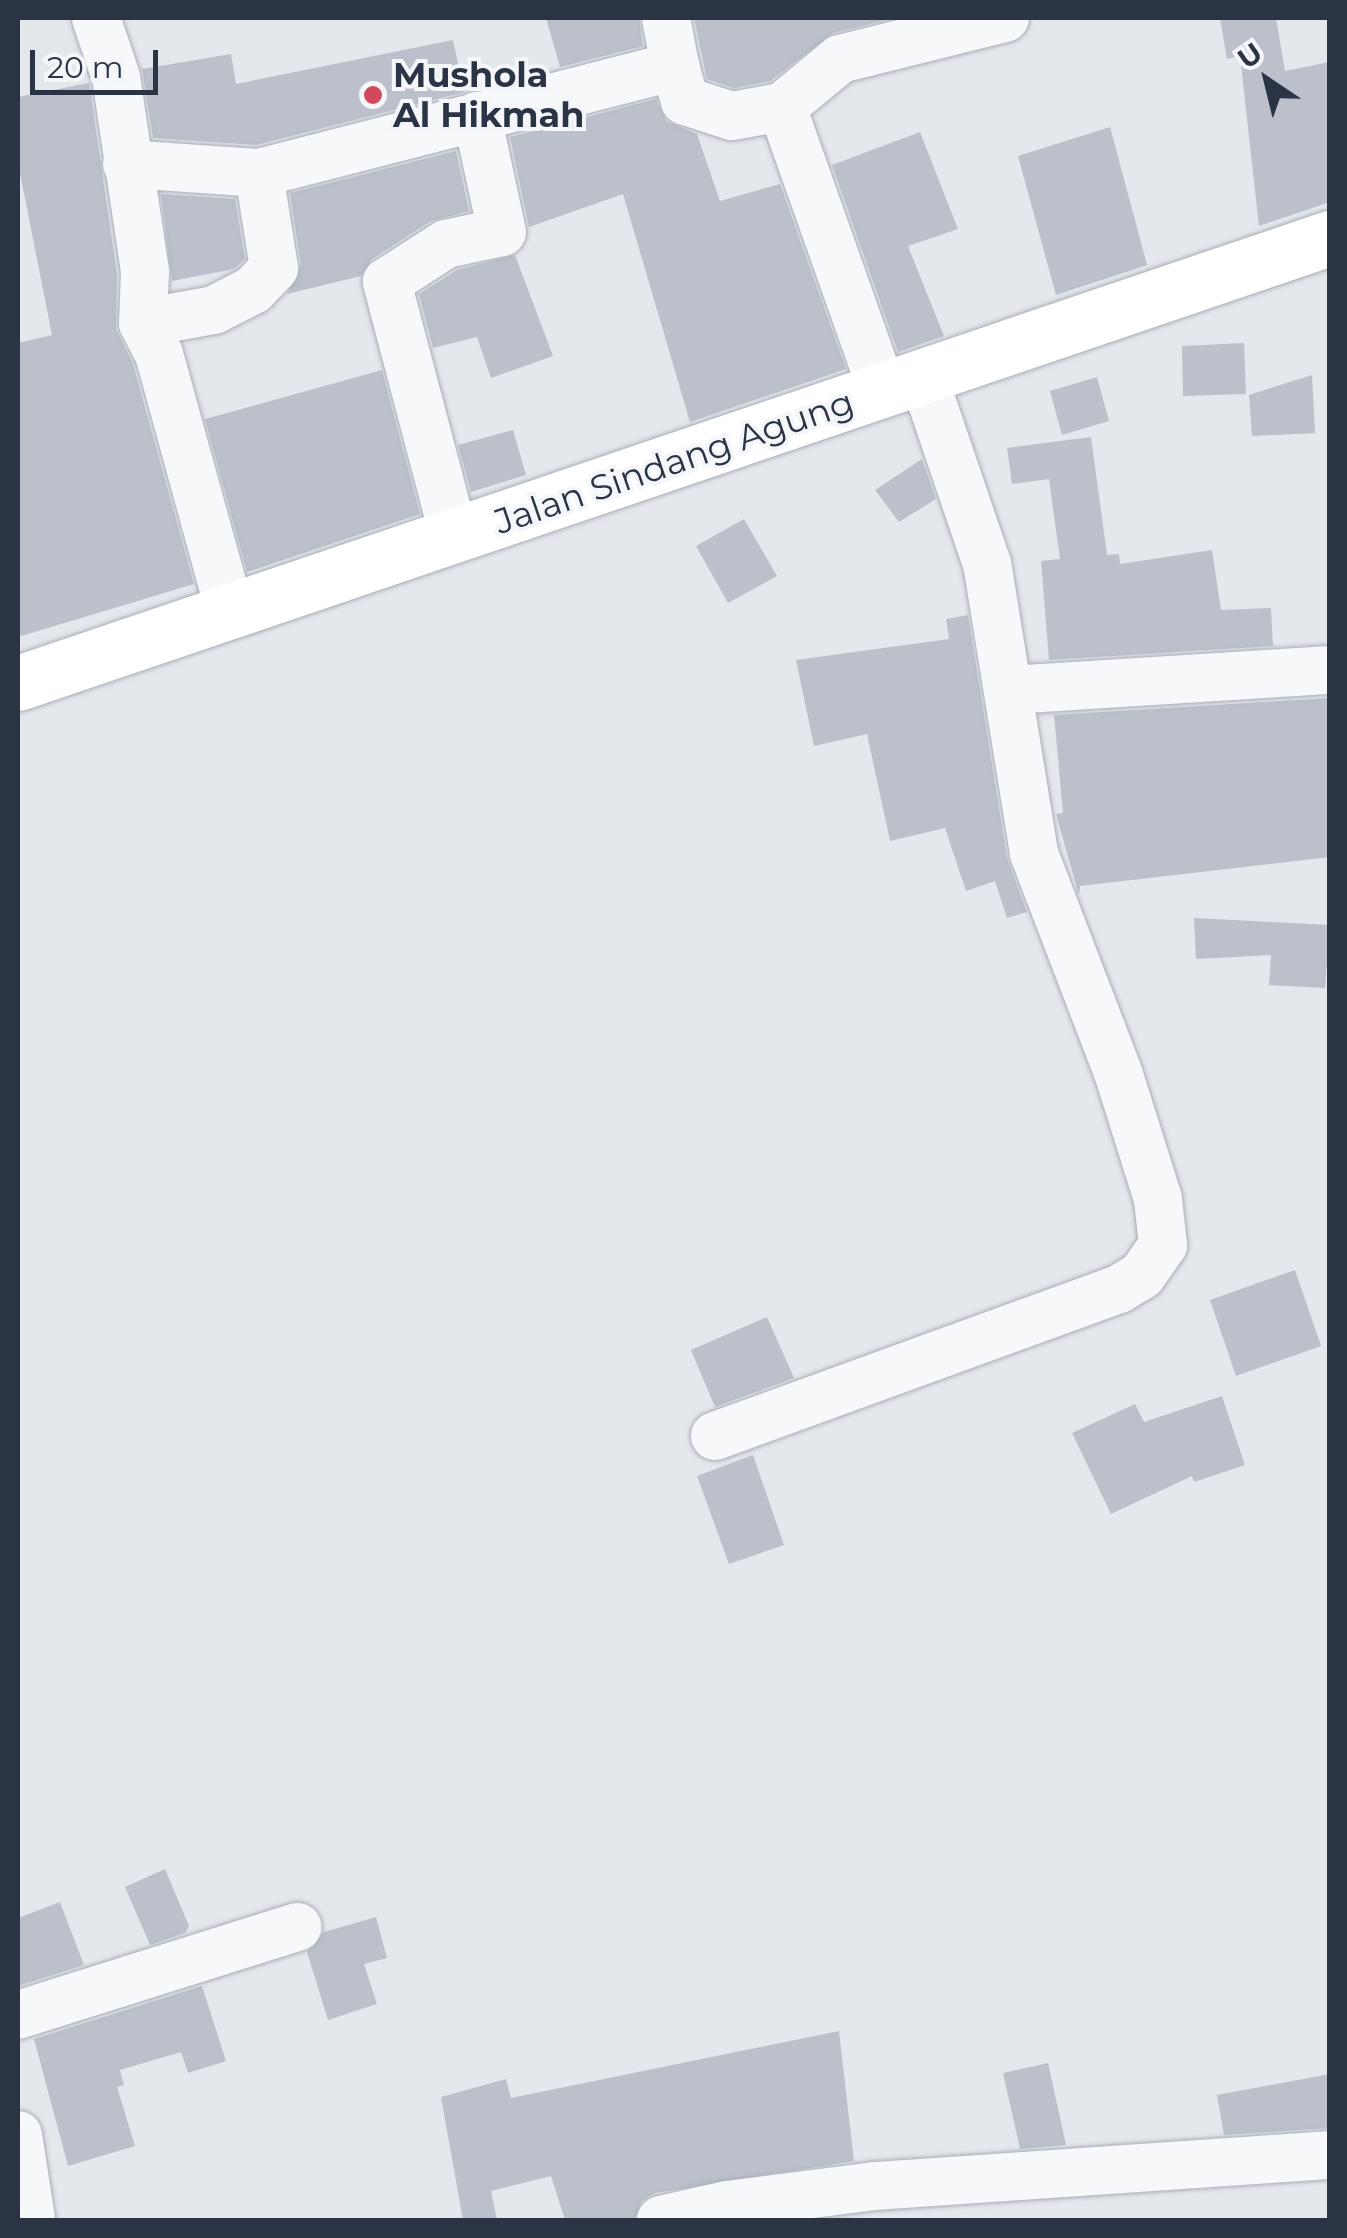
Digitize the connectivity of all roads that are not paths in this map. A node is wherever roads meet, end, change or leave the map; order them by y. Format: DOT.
graph roads {
  1 [pos="96,18"];
  2 [pos="666,18"];
  3 [pos="1006,18"];
  4 [pos="675,66"];
  5 [pos="782,107"];
  6 [pos="477,116"];
  7 [pos="127,164"];
  8 [pos="259,173"];
  9 [pos="1330,238"];
  10 [pos="143,323"];
  11 [pos="903,384"];
  12 [pos="454,536"];
  13 [pos="230,612"];
  14 [pos="1330,670"];
  15 [pos="18,683"];
  16 [pos="1010,690"];
  17 [pos="715,1436"];
  18 [pos="297,1927"];
  19 [pos="18,2014"];
  20 [pos="18,2134"];
  21 [pos="1330,2155"];
  22 [pos="31,2219"];
  23 [pos="661,2220"];
  1 -- 7 [label="street"];
  2 -- 4 [label="street"];
  3 -- 5 [label="street"];
  4 -- 5 [label="street"];
  4 -- 6 [label="street"];
  5 -- 11 [label="street"];
  6 -- 8 [label="street"];
  6 -- 12 [label="street"];
  7 -- 8 [label="street"];
  7 -- 10 [label="street"];
  8 -- 10 [label="street"];
  9 -- 11 [label="main road, Jalan Sindang Agung"];
  10 -- 13 [label="street"];
  11 -- 12 [label="main road, Jalan Sindang Agung"];
  11 -- 16 [label="street"];
  12 -- 13 [label="main road, Jalan Sindang Agung"];
  13 -- 15 [label="main road, Jalan Sindang Agung"];
  14 -- 16 [label="street"];
  16 -- 17 [label="street"];
  18 -- 19 [label="street"];
  20 -- 22 [label="street"];
  21 -- 23 [label="street"];
}
